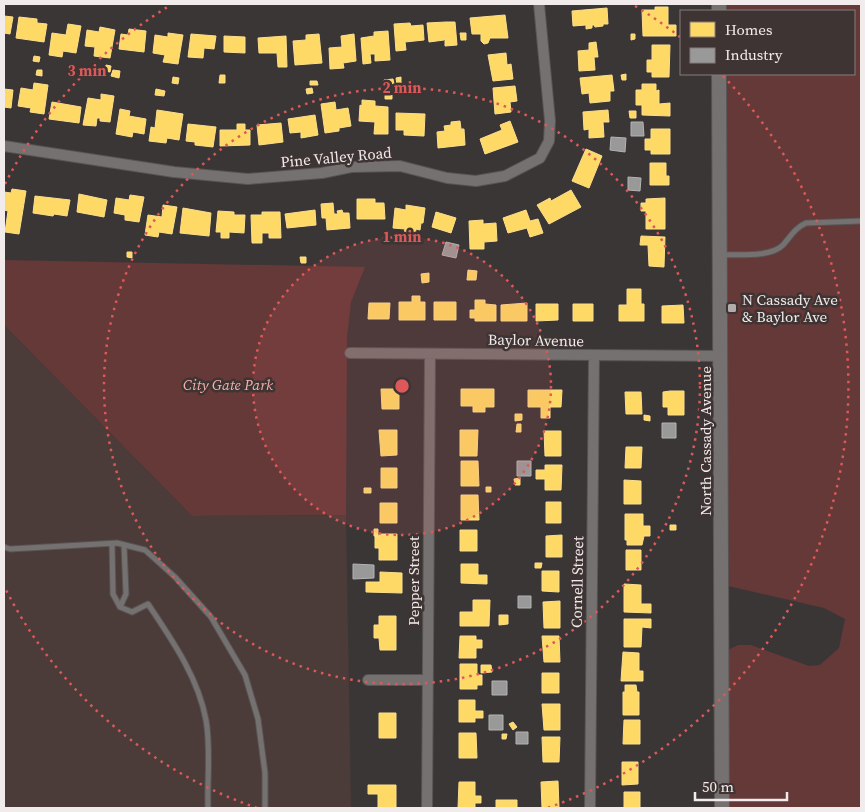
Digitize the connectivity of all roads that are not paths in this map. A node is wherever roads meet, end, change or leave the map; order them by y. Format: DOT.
graph roads {
  1 [pos="539,4"];
  2 [pos="719,75"];
  3 [pos="4,146"];
  4 [pos="861,222"];
  5 [pos="720,254"];
  6 [pos="350,353"];
  7 [pos="430,354"];
  8 [pos="594,356"];
  9 [pos="721,356"];
  10 [pos="112,544"];
  11 [pos="124,545"];
  12 [pos="4,549"];
  13 [pos="120,607"];
  14 [pos="368,680"];
  15 [pos="427,680"];
  16 [pos="208,808"];
  17 [pos="265,808"];
  18 [pos="427,808"];
  19 [pos="590,808"];
  20 [pos="722,808"];
  1 -- 3 [label="street, Pine Valley Road"];
  2 -- 5 [label="main road, North Cassady Avenue"];
  4 -- 5 [label="lane"];
  5 -- 9 [label="main road, North Cassady Avenue"];
  6 -- 7 [label="street, Baylor Avenue"];
  7 -- 8 [label="street, Baylor Avenue"];
  7 -- 15 [label="street, Pepper Street"];
  8 -- 9 [label="street, Baylor Avenue"];
  8 -- 19 [label="street, Cornell Street"];
  9 -- 20 [label="main road, North Cassady Avenue"];
  10 -- 11 [label="lane"];
  10 -- 12 [label="lane"];
  10 -- 13 [label="lane"];
  11 -- 13 [label="lane"];
  11 -- 17 [label="lane"];
  13 -- 16 [label="lane"];
  14 -- 15 [label="street"];
  15 -- 18 [label="street, Pepper Street"];
}
